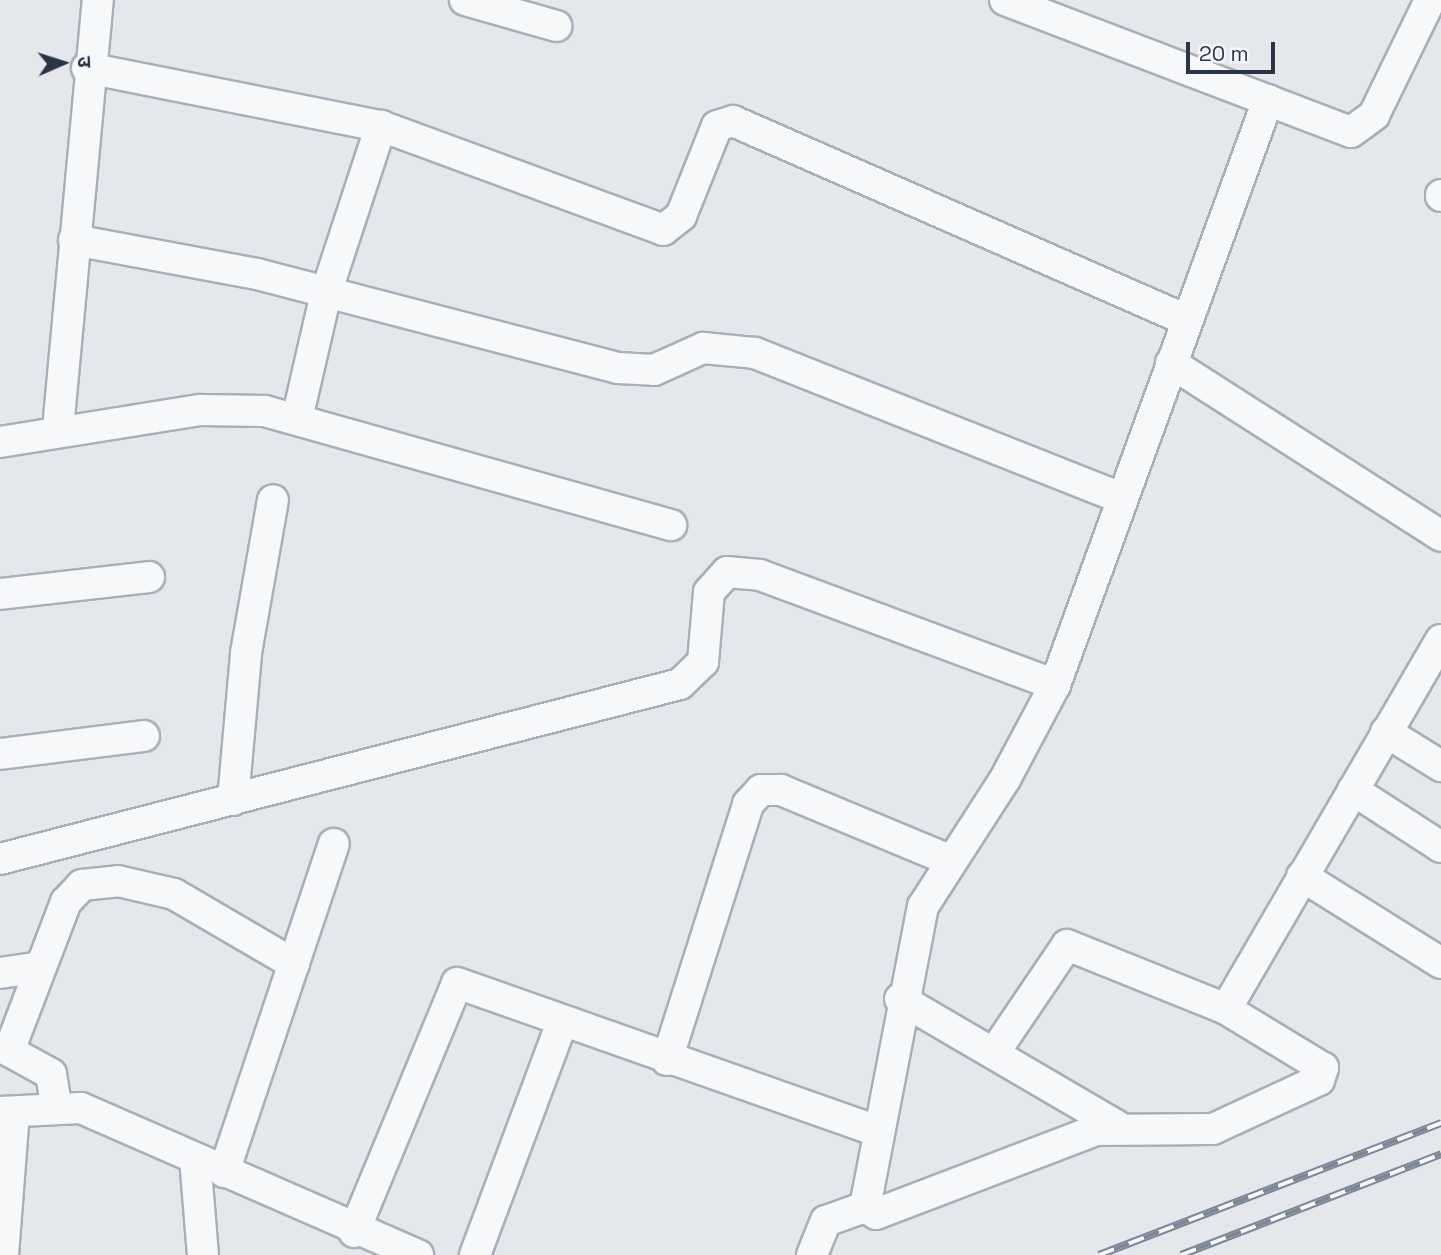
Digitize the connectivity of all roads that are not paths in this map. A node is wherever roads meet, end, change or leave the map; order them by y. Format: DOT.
graph roads {
  1 [pos="98,0"];
  2 [pos="465,0"];
  3 [pos="1004,0"];
  4 [pos="1431,15"];
  5 [pos="556,26"];
  6 [pos="87,68"];
  7 [pos="1268,100"];
  8 [pos="381,126"];
  9 [pos="74,240"];
  10 [pos="326,293"];
  11 [pos="1186,320"];
  12 [pos="1171,363"];
  13 [pos="297,419"];
  14 [pos="58,429"];
  15 [pos="0,442"];
  16 [pos="1122,498"];
  17 [pos="273,500"];
  18 [pos="670,525"];
  19 [pos="1441,536"];
  20 [pos="149,577"];
  21 [pos="0,594"];
  22 [pos="1441,640"];
  23 [pos="1055,685"];
  24 [pos="1386,732"];
  25 [pos="145,736"];
  26 [pos="0,754"];
  27 [pos="1441,766"];
  28 [pos="1353,790"];
  29 [pos="233,800"];
  30 [pos="334,844"];
  31 [pos="1441,847"];
  32 [pos="0,859"];
  33 [pos="947,859"];
  34 [pos="1302,876"];
  35 [pos="1441,963"];
  36 [pos="293,964"];
  37 [pos="41,967"];
  38 [pos="0,973"];
  39 [pos="901,999"];
  40 [pos="1226,1009"];
  41 [pos="562,1022"];
  42 [pos="994,1053"];
  43 [pos="667,1060"];
  44 [pos="56,1105"];
  45 [pos="7,1112"];
  46 [pos="1117,1126"];
  47 [pos="875,1130"];
  48 [pos="195,1158"];
  49 [pos="224,1172"];
  50 [pos="865,1207"];
  51 [pos="354,1232"];
  52 [pos="3,1255"];
  53 [pos="203,1255"];
  54 [pos="418,1255"];
  55 [pos="475,1255"];
  56 [pos="813,1255"];
  1 -- 6 [label="street"];
  2 -- 5 [label="street"];
  3 -- 7 [label="street"];
  4 -- 7 [label="street"];
  6 -- 8 [label="street"];
  6 -- 9 [label="street"];
  7 -- 11 [label="street"];
  8 -- 10 [label="street"];
  8 -- 11 [label="street"];
  9 -- 10 [label="street"];
  9 -- 14 [label="street"];
  10 -- 13 [label="street"];
  10 -- 16 [label="street"];
  11 -- 12 [label="street"];
  12 -- 16 [label="street"];
  12 -- 19 [label="street"];
  13 -- 14 [label="street"];
  13 -- 18 [label="street"];
  14 -- 15 [label="street"];
  16 -- 23 [label="street"];
  17 -- 29 [label="street"];
  20 -- 21 [label="street"];
  22 -- 24 [label="street"];
  23 -- 29 [label="street"];
  23 -- 33 [label="street"];
  24 -- 27 [label="street"];
  24 -- 28 [label="street"];
  25 -- 26 [label="street"];
  28 -- 31 [label="street"];
  28 -- 34 [label="street"];
  29 -- 32 [label="street"];
  30 -- 36 [label="street"];
  33 -- 39 [label="street"];
  33 -- 43 [label="street"];
  34 -- 35 [label="street"];
  34 -- 40 [label="street"];
  36 -- 37 [label="street"];
  36 -- 49 [label="street"];
  37 -- 38 [label="street"];
  37 -- 44 [label="street"];
  39 -- 42 [label="street"];
  39 -- 47 [label="street"];
  40 -- 42 [label="street"];
  40 -- 46 [label="street"];
  41 -- 43 [label="street"];
  41 -- 51 [label="street"];
  41 -- 55 [label="street"];
  42 -- 46 [label="street"];
  43 -- 47 [label="street"];
  44 -- 45 [label="street"];
  44 -- 48 [label="street"];
  45 -- 52 [label="street"];
  46 -- 50 [label="street"];
  47 -- 50 [label="street"];
  48 -- 49 [label="street"];
  48 -- 53 [label="street"];
  49 -- 51 [label="street"];
  50 -- 56 [label="street"];
  51 -- 54 [label="street"];
}
